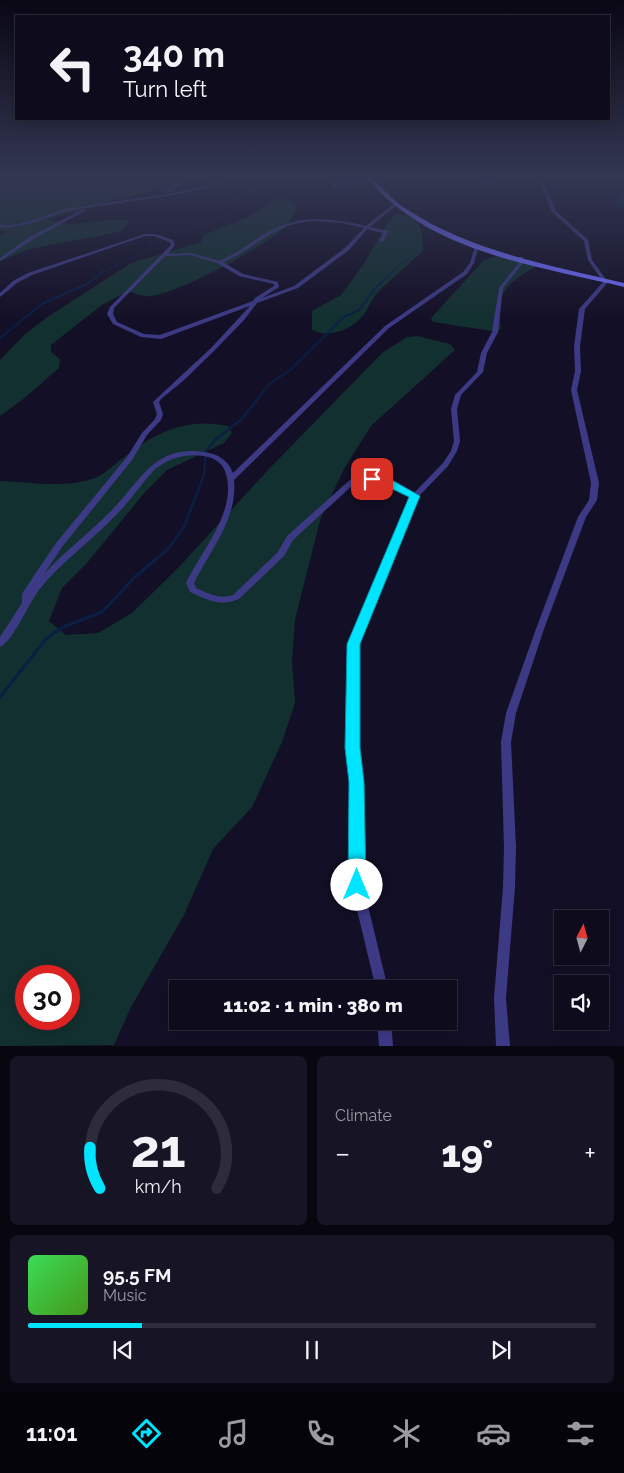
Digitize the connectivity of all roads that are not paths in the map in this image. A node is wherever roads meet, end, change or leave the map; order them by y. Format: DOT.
graph roads {
  1 [pos="24,224"];
  2 [pos="57,224"];
  3 [pos="288,224"];
  4 [pos="351,224"];
  5 [pos="371,224"];
  6 [pos="426,224"];
  7 [pos="567,224"];
  8 [pos="0,225"];
  9 [pos="367,227"];
  10 [pos="381,240"];
  11 [pos="477,246"];
  12 [pos="164,256"];
  13 [pos="521,258"];
  14 [pos="0,260"];
  15 [pos="219,262"];
  16 [pos="602,280"];
  17 [pos="624,285"];
  18 [pos="0,296"];
  19 [pos="256,302"];
  20 [pos="231,479"];
  21 [pos="415,496"];
  22 [pos="26,603"];
  23 [pos="0,643"];
  24 [pos="380,980"];
  25 [pos="385,1030"];
  26 [pos="386,1046"];
  27 [pos="504,1046"];
  1 -- 8 [label="street"];
  2 -- 14 [label="street"];
  3 -- 15 [label="street"];
  4 -- 9 [label="street"];
  5 -- 9 [label="street"];
  6 -- 11 [label="street"];
  7 -- 16 [label="street"];
  9 -- 10 [label="street"];
  9 -- 19 [label="street"];
  11 -- 13 [label="street"];
  11 -- 20 [label="street"];
  12 -- 15 [label="street"];
  12 -- 18 [label="street"];
  12 -- 19 [label="street"];
  13 -- 16 [label="street"];
  13 -- 21 [label="street"];
  15 -- 19 [label="street"];
  16 -- 17 [label="street"];
  16 -- 27 [label="street"];
  19 -- 22 [label="street"];
  20 -- 21 [label="street"];
  20 -- 22 [label="street"];
  21 -- 24 [label="street"];
  22 -- 23 [label="street"];
  25 -- 26 [label="street"];
}
